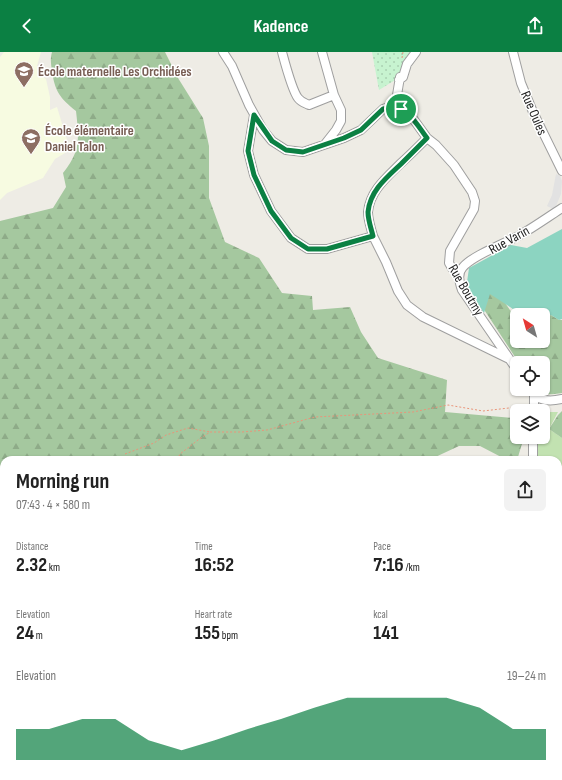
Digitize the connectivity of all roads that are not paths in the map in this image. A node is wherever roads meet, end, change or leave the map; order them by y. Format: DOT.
graph roads {
  1 [pos="223,52"];
  2 [pos="282,52"];
  3 [pos="322,52"];
  4 [pos="416,52"];
  5 [pos="513,52"];
  6 [pos="334,95"];
  7 [pos="395,107"];
  8 [pos="254,115"];
  9 [pos="427,138"];
  10 [pos="325,144"];
  11 [pos="562,171"];
  12 [pos="562,202"];
  13 [pos="562,208"];
  14 [pos="540,223"];
  15 [pos="373,236"];
  16 [pos="459,274"];
  17 [pos="510,359"];
  18 [pos="510,360"];
  19 [pos="538,396"];
  20 [pos="562,399"];
  21 [pos="533,444"];
  22 [pos="533,456"];
  1 -- 8 [label="street"];
  2 -- 6 [label="street"];
  3 -- 6 [label="street"];
  4 -- 7 [label="street"];
  5 -- 11 [label="street, Rue Oules"];
  6 -- 10 [label="street"];
  7 -- 9 [label="street, Rue Boutmy"];
  7 -- 10 [label="street"];
  8 -- 10 [label="street"];
  8 -- 15 [label="street"];
  9 -- 15 [label="street"];
  9 -- 16 [label="street, Rue Boutmy"];
  12 -- 14 [label="street"];
  13 -- 14 [label="street, Rue Varin"];
  14 -- 16 [label="street, Rue Varin"];
  15 -- 18 [label="street"];
  16 -- 17 [label="street, Rue Boutmy"];
  19 -- 20 [label="street"];
  21 -- 22 [label="street"];
}
